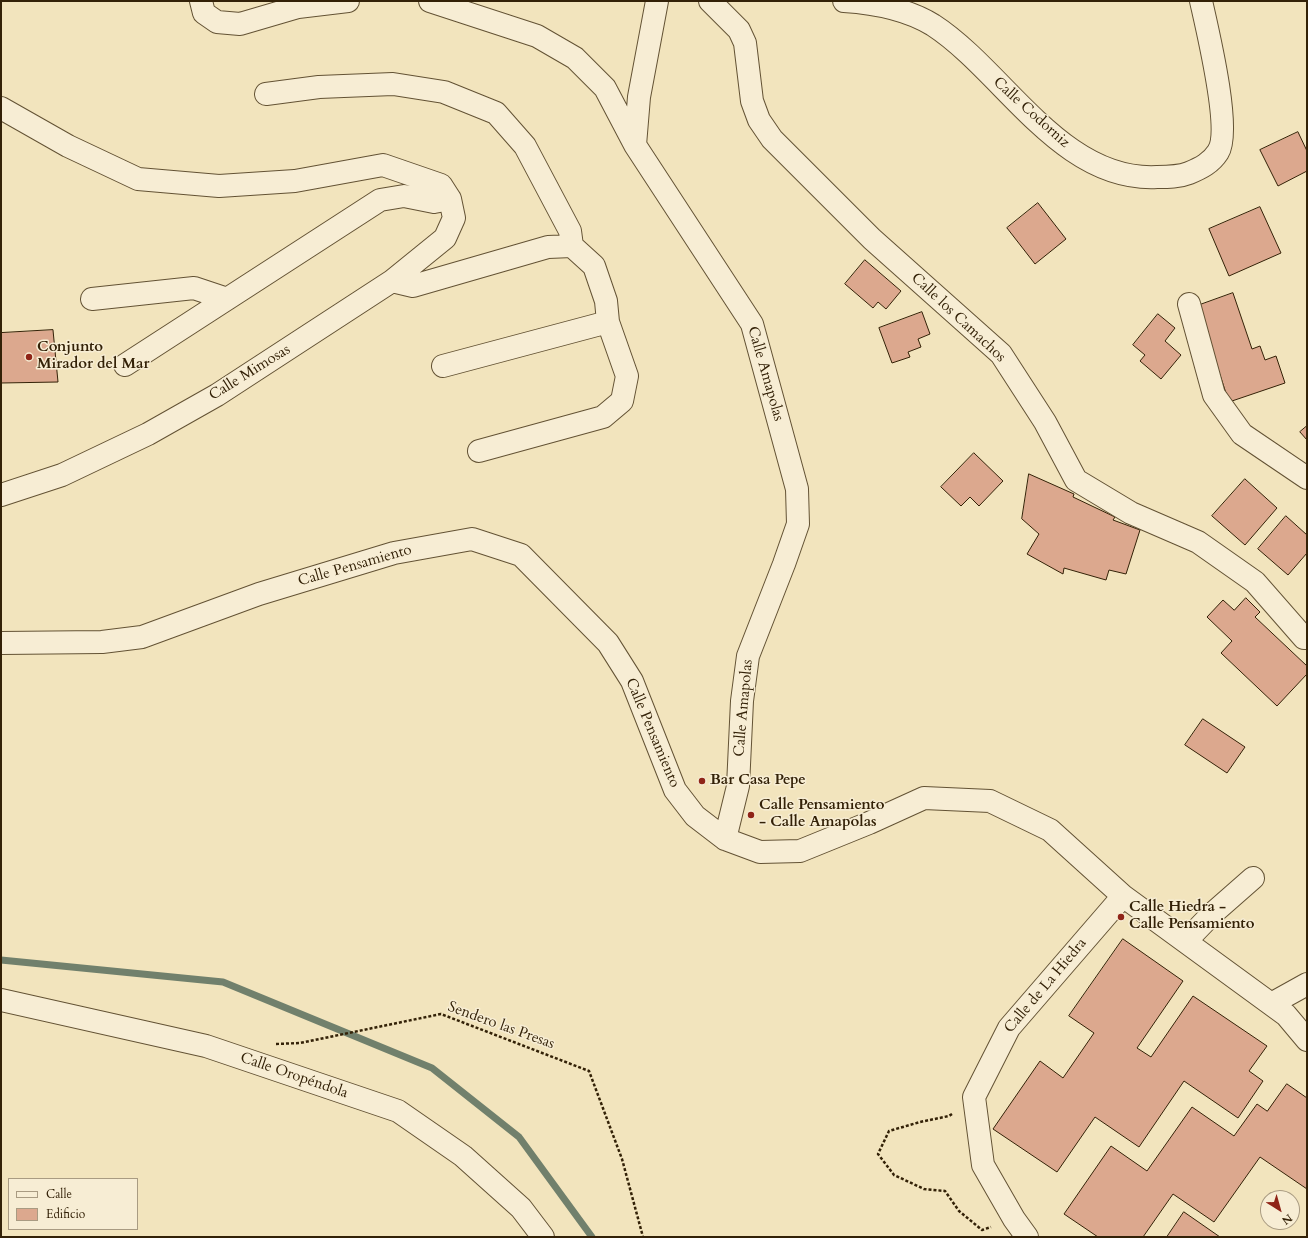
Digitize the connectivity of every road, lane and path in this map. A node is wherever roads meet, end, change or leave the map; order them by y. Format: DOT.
graph roads {
  1 [pos="202,1"];
  2 [pos="348,1"];
  3 [pos="430,1"];
  4 [pos="657,1"];
  5 [pos="710,1"];
  6 [pos="844,1"];
  7 [pos="1201,1"];
  8 [pos="266,94"];
  9 [pos="1,108"];
  10 [pos="635,145"];
  11 [pos="450,199"];
  12 [pos="572,246"];
  13 [pos="392,281"];
  14 [pos="92,299"];
  15 [pos="227,299"];
  16 [pos="1188,304"];
  17 [pos="608,322"];
  18 [pos="124,365"];
  19 [pos="443,366"];
  20 [pos="479,451"];
  21 [pos="1307,478"];
  22 [pos="1,495"];
  23 [pos="1307,638"];
  24 [pos="1,643"];
  25 [pos="725,839"];
  26 [pos="1253,878"];
  27 [pos="1123,896"];
  28 [pos="1186,941"];
  29 [pos="1307,984"];
  30 [pos="1,1000"];
  31 [pos="1288,1012"];
  32 [pos="1307,1040"];
  33 [pos="269,1044"];
  34 [pos="974,1097"];
  35 [pos="1014,1219"];
  36 [pos="543,1237"];
  37 [pos="643,1237"];
  38 [pos="1027,1237"];
  1 -- 2 [label="street"];
  3 -- 10 [label="street, Calle Amapolas"];
  4 -- 10 [label="street"];
  5 -- 23 [label="street, Calle los Camachos"];
  6 -- 7 [label="street, Calle Codorniz"];
  8 -- 12 [label="street"];
  9 -- 11 [label="street, Calle Mimosas"];
  10 -- 25 [label="street, Calle Amapolas"];
  11 -- 13 [label="street, Calle Mimosas"];
  11 -- 15 [label="street"];
  12 -- 13 [label="street"];
  12 -- 17 [label="street"];
  13 -- 22 [label="street, Calle Mimosas"];
  14 -- 15 [label="street"];
  15 -- 18 [label="street"];
  16 -- 21 [label="street"];
  17 -- 19 [label="street"];
  17 -- 20 [label="street"];
  24 -- 25 [label="street, Calle Pensamiento"];
  25 -- 27 [label="street, Calle Pensamiento"];
  26 -- 28 [label="street"];
  27 -- 28 [label="street, Calle Pensamiento"];
  27 -- 34 [label="street, Calle de La Hiedra"];
  28 -- 31 [label="street, Calle Pensamiento"];
  29 -- 31 [label="street"];
  30 -- 36 [label="street, Calle Oropéndola"];
  31 -- 32 [label="street, Calle Pensamiento"];
  33 -- 37 [label="path, Sendero las Presas"];
  34 -- 35 [label="street"];
  34 -- 35 [label="path"];
  35 -- 38 [label="street"];
}
